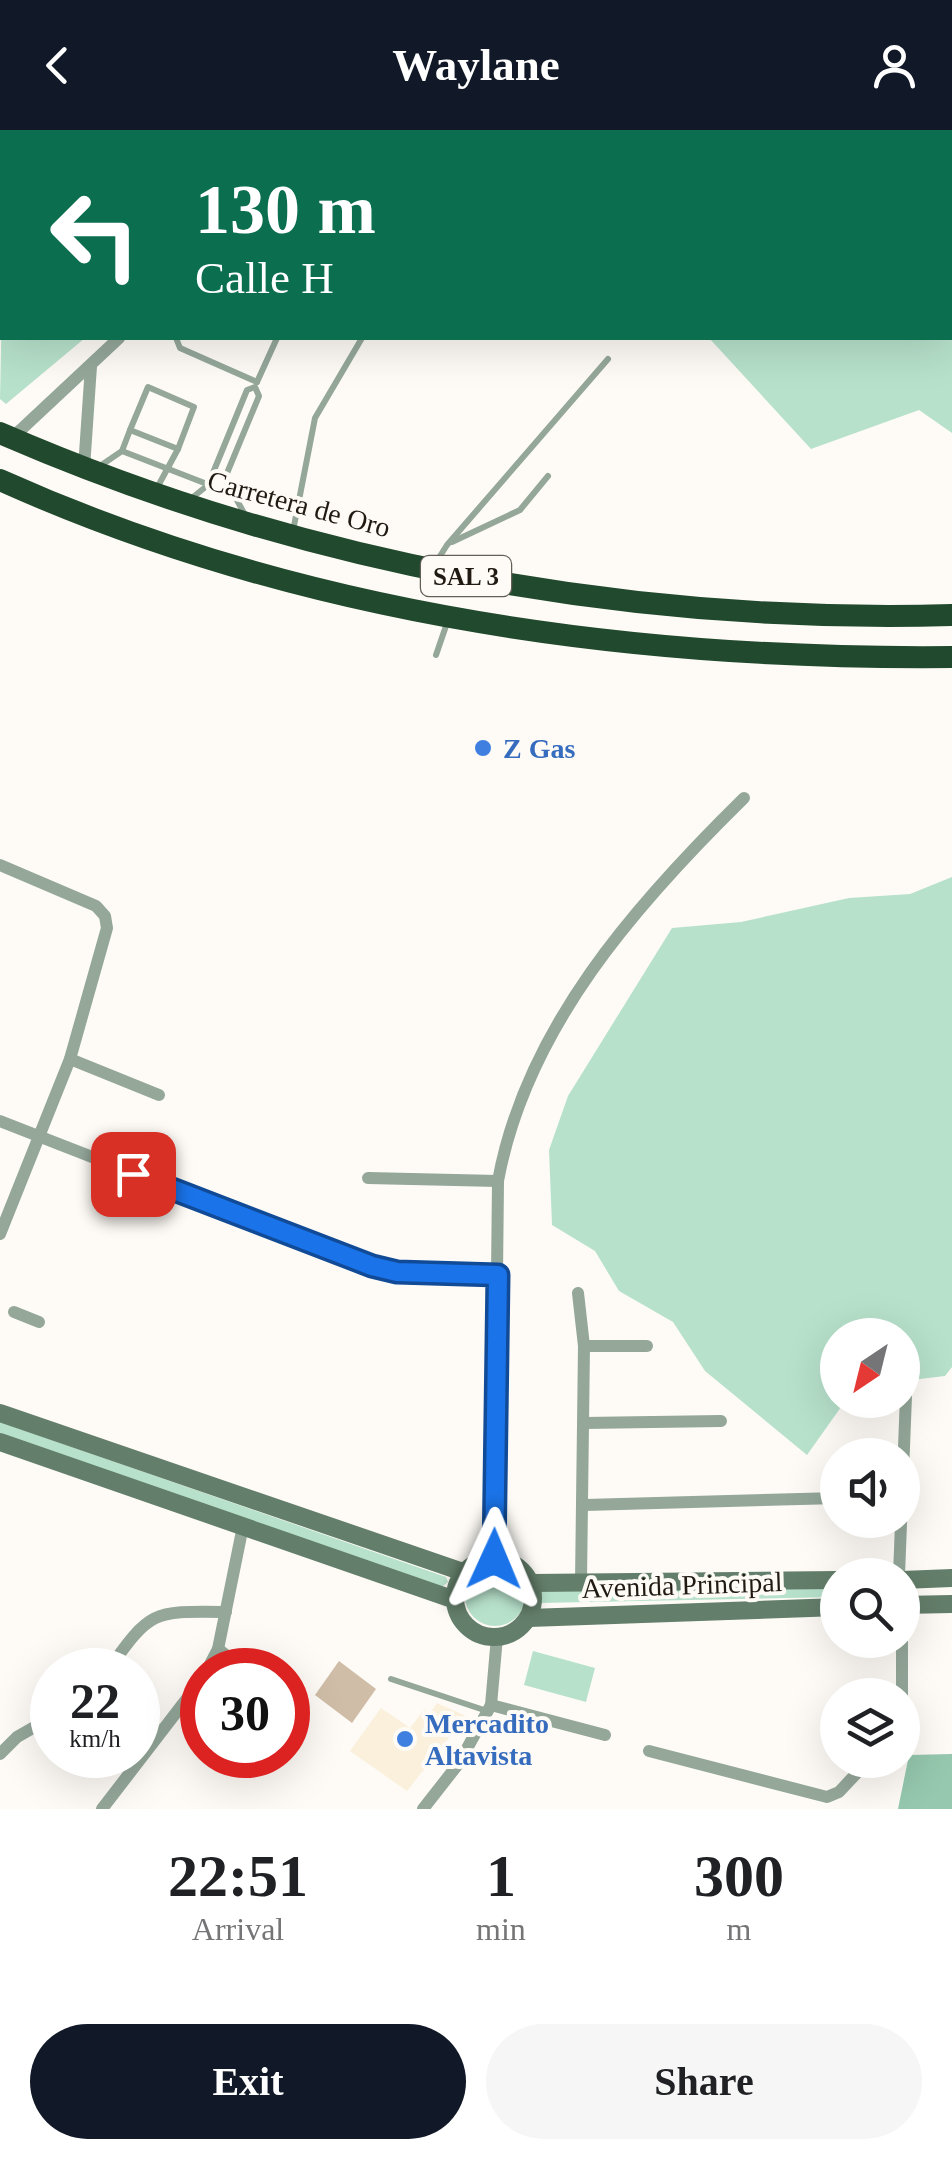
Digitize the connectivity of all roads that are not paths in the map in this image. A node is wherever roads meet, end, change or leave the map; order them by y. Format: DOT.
graph roads {
  1 [pos="117,340"];
  2 [pos="177,340"];
  3 [pos="273,340"];
  4 [pos="361,340"];
  5 [pos="608,359"];
  6 [pos="91,366"];
  7 [pos="253,386"];
  8 [pos="130,430"];
  9 [pos="6,435"];
  10 [pos="178,449"];
  11 [pos="122,451"];
  12 [pos="168,469"];
  13 [pos="88,470"];
  14 [pos="548,476"];
  15 [pos="4,484"];
  16 [pos="208,485"];
  17 [pos="154,494"];
  18 [pos="184,504"];
  19 [pos="252,525"];
  20 [pos="292,538"];
  21 [pos="446,545"];
  22 [pos="432,569"];
  23 [pos="952,615"];
  24 [pos="449,616"];
  25 [pos="923,616"];
  26 [pos="436,655"];
  27 [pos="952,657"];
  28 [pos="927,658"];
  29 [pos="744,798"];
  30 [pos="0,865"];
  31 [pos="70,1059"];
  32 [pos="159,1095"];
  33 [pos="0,1121"];
  34 [pos="38,1137"];
  35 [pos="368,1178"];
  36 [pos="498,1181"];
  37 [pos="0,1234"];
  38 [pos="498,1275"];
  39 [pos="578,1292"];
  40 [pos="14,1312"];
  41 [pos="39,1322"];
  42 [pos="584,1346"];
  43 [pos="647,1346"];
  44 [pos="0,1413"];
  45 [pos="721,1421"];
  46 [pos="584,1423"];
  47 [pos="0,1442"];
  48 [pos="820,1498"];
  49 [pos="585,1505"];
  50 [pos="243,1526"];
  51 [pos="494,1559"];
  52 [pos="463,1572"];
  53 [pos="920,1577"];
  54 [pos="952,1578"];
  55 [pos="820,1580"];
  56 [pos="581,1582"];
  57 [pos="531,1584"];
  58 [pos="456,1600"];
  59 [pos="952,1604"];
  60 [pos="920,1605"];
  61 [pos="820,1608"];
  62 [pos="226,1612"];
  63 [pos="529,1618"];
  64 [pos="498,1637"];
  65 [pos="124,1648"];
  66 [pos="218,1648"];
  67 [pos="391,1679"];
  68 [pos="180,1708"];
  69 [pos="490,1708"];
  70 [pos="30,1730"];
  71 [pos="605,1736"];
  72 [pos="649,1751"];
  73 [pos="0,1754"];
  74 [pos="852,1778"];
  75 [pos="102,1809"];
  76 [pos="422,1809"];
  1 -- 6 [label="street"];
  2 -- 7 [label="lane"];
  3 -- 7 [label="lane"];
  4 -- 20 [label="lane"];
  5 -- 21 [label="lane"];
  6 -- 9 [label="street"];
  6 -- 13 [label="street"];
  7 -- 16 [label="lane"];
  7 -- 19 [label="lane"];
  8 -- 10 [label="lane"];
  8 -- 10 [label="lane"];
  8 -- 11 [label="lane"];
  9 -- 13 [label="highway, Carretera de Oro / SAL 3"];
  10 -- 12 [label="lane"];
  11 -- 12 [label="lane"];
  11 -- 13 [label="lane"];
  12 -- 16 [label="lane"];
  12 -- 17 [label="lane"];
  13 -- 17 [label="highway, Carretera de Oro / SAL 3"];
  14 -- 21 [label="lane"];
  15 -- 24 [label="highway, SAL 3"];
  16 -- 18 [label="lane"];
  17 -- 18 [label="highway, Carretera de Oro / SAL 3"];
  18 -- 19 [label="highway, Carretera de Oro / SAL 3"];
  19 -- 20 [label="highway, Carretera de Oro / SAL 3"];
  20 -- 22 [label="highway, Carretera de Oro / SAL 3"];
  21 -- 22 [label="lane"];
  22 -- 25 [label="highway, Carretera de Oro / SAL 3"];
  23 -- 25 [label="highway, Carretera de Oro / SAL 3"];
  24 -- 26 [label="lane"];
  24 -- 28 [label="highway, SAL 3"];
  25 -- 28 [label="highway"];
  27 -- 28 [label="highway, SAL 3"];
  29 -- 36 [label="street"];
  30 -- 31 [label="street"];
  31 -- 32 [label="street"];
  31 -- 34 [label="street"];
  33 -- 34 [label="street"];
  34 -- 37 [label="street"];
  34 -- 38 [label="street"];
  35 -- 36 [label="street"];
  36 -- 38 [label="street"];
  38 -- 51 [label="street"];
  39 -- 42 [label="street"];
  40 -- 41 [label="street"];
  42 -- 43 [label="street"];
  42 -- 46 [label="street"];
  44 -- 52 [label="street"];
  45 -- 46 [label="street"];
  46 -- 49 [label="street"];
  47 -- 50 [label="street"];
  48 -- 49 [label="street"];
  49 -- 56 [label="street"];
  50 -- 58 [label="street"];
  50 -- 62 [label="street"];
  51 -- 52 [label="street"];
  51 -- 57 [label="street"];
  52 -- 58 [label="street"];
  53 -- 54 [label="street"];
  55 -- 56 [label="street, Avenida Principal"];
  56 -- 57 [label="street, Avenida Principal"];
  57 -- 63 [label="street"];
  58 -- 64 [label="street"];
  59 -- 60 [label="street"];
  61 -- 63 [label="street, Avenida Principal"];
  62 -- 65 [label="street"];
  62 -- 66 [label="street"];
  63 -- 64 [label="street"];
  64 -- 69 [label="street"];
  67 -- 69 [label="lane"];
  68 -- 75 [label="street"];
  69 -- 71 [label="street"];
  69 -- 76 [label="street"];
  70 -- 73 [label="street"];
  72 -- 74 [label="street"];
}
